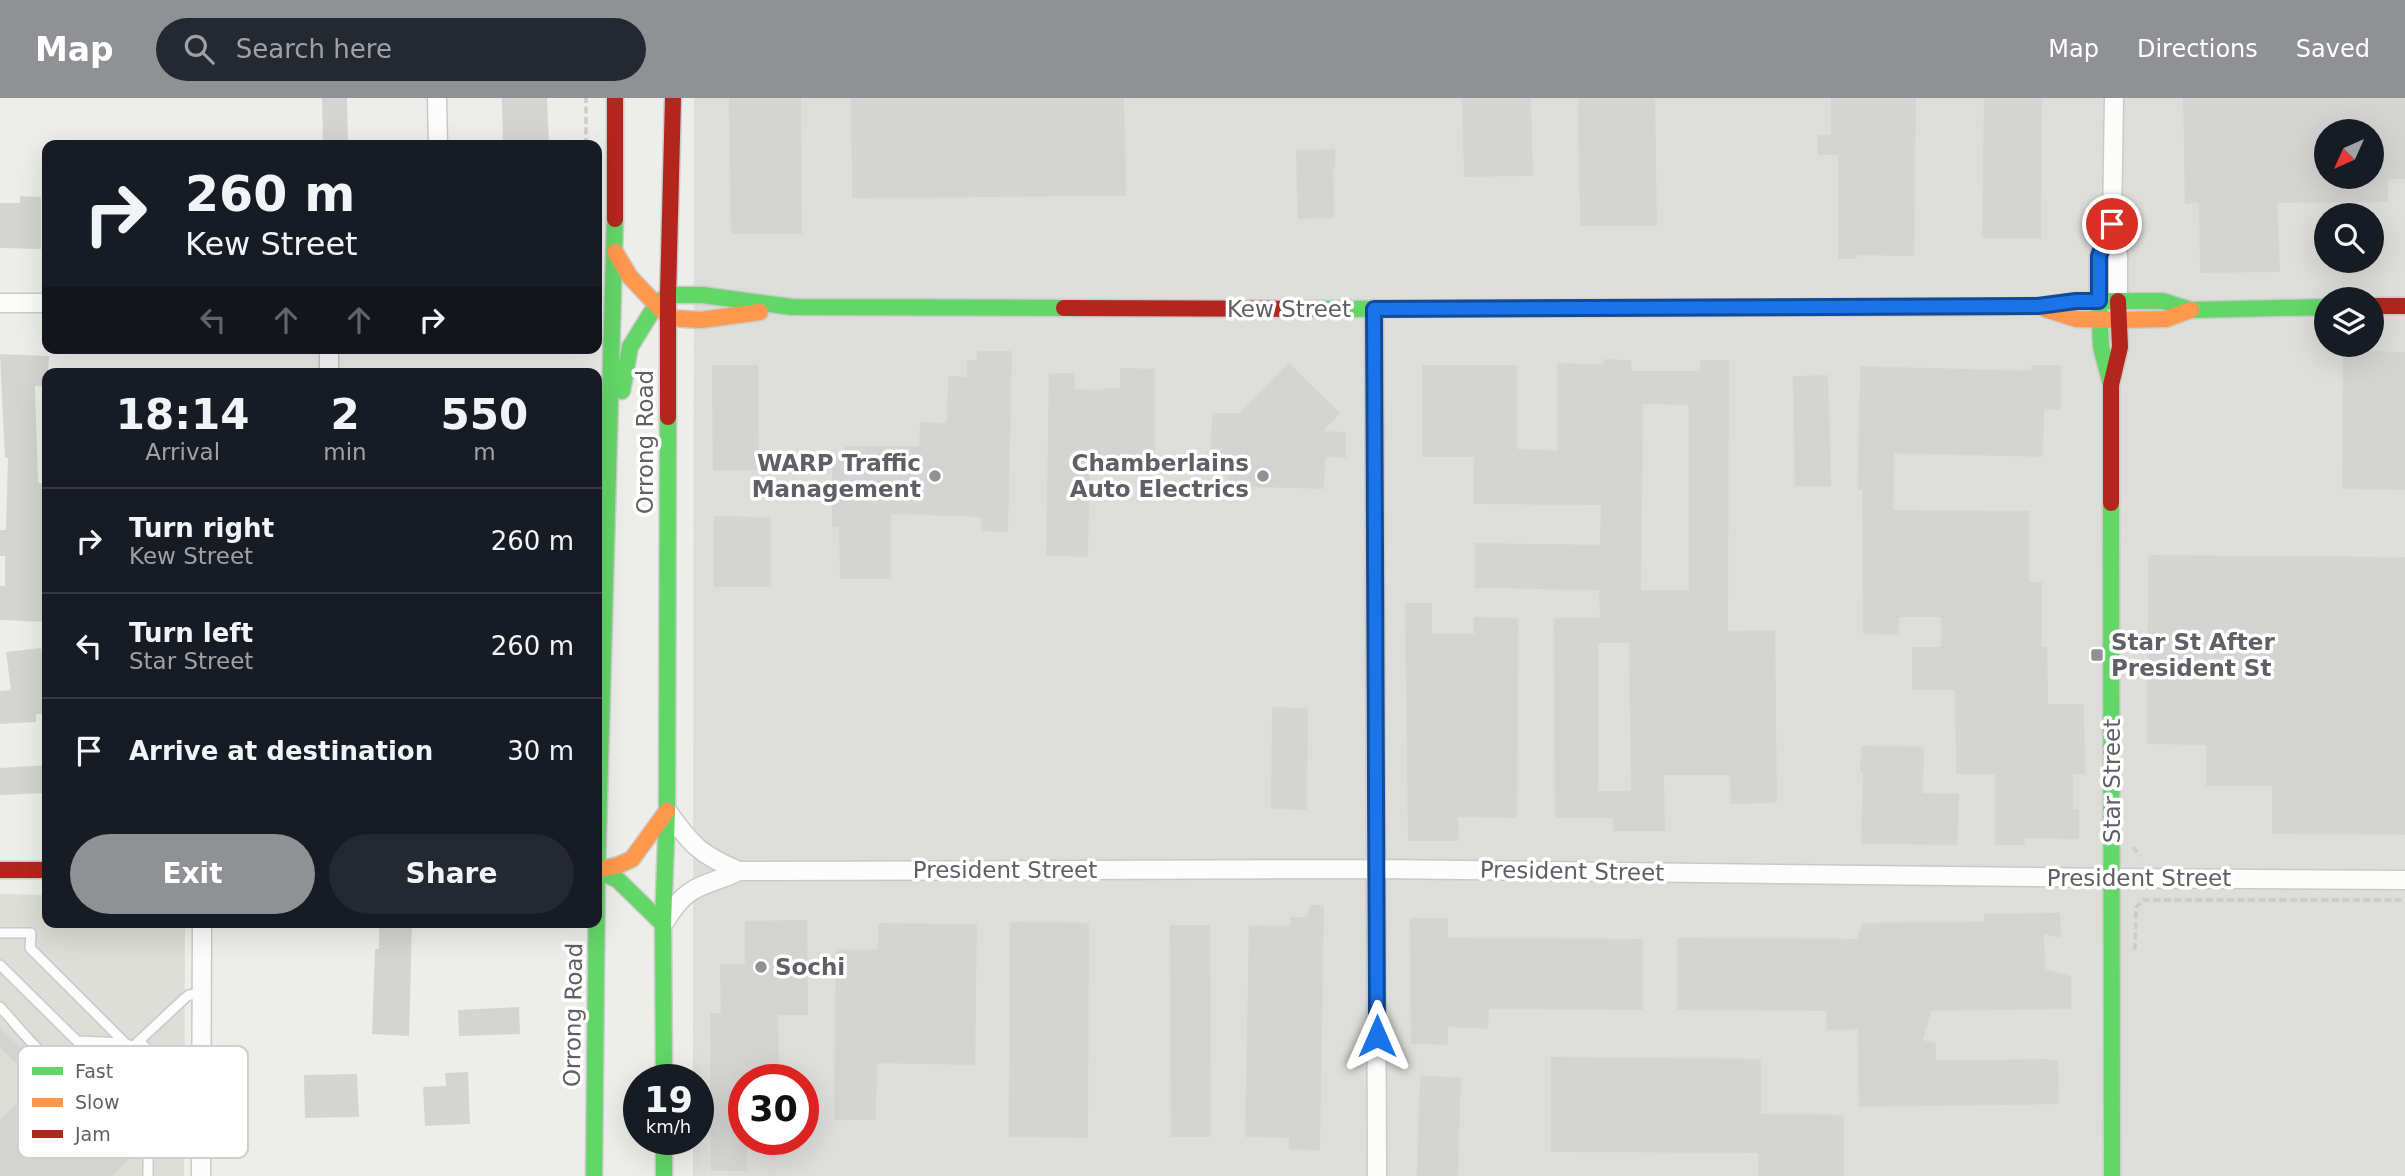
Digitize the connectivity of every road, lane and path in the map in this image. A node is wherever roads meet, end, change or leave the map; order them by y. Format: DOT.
graph roads {
  1 [pos="437,98"];
  2 [pos="586,98"];
  3 [pos="615,98"];
  4 [pos="673,98"];
  5 [pos="2114,98"];
  6 [pos="438,140"];
  7 [pos="586,140"];
  8 [pos="2112,224"];
  9 [pos="615,252"];
  10 [pos="602,266"];
  11 [pos="662,300"];
  12 [pos="2118,301"];
  13 [pos="0,303"];
  14 [pos="42,303"];
  15 [pos="2384,306"];
  16 [pos="2405,306"];
  17 [pos="792,307"];
  18 [pos="2314,307"];
  19 [pos="1374,309"];
  20 [pos="2099,310"];
  21 [pos="2190,310"];
  22 [pos="668,318"];
  23 [pos="2120,320"];
  24 [pos="602,336"];
  25 [pos="612,351"];
  26 [pos="2111,385"];
  27 [pos="608,531"];
  28 [pos="602,716"];
  29 [pos="667,811"];
  30 [pos="602,869"];
  31 [pos="1378,869"];
  32 [pos="0,870"];
  33 [pos="42,870"];
  34 [pos="739,871"];
  35 [pos="602,872"];
  36 [pos="2112,878"];
  37 [pos="2405,880"];
  38 [pos="2144,900"];
  39 [pos="2405,900"];
  40 [pos="663,925"];
  41 [pos="202,928"];
  42 [pos="596,928"];
  43 [pos="0,933"];
  44 [pos="0,965"];
  45 [pos="202,993"];
  46 [pos="0,1007"];
  47 [pos="133,1043"];
  48 [pos="37,1046"];
  49 [pos="130,1046"];
  50 [pos="139,1046"];
  51 [pos="202,1046"];
  52 [pos="664,1064"];
  53 [pos="664,1155"];
  54 [pos="148,1158"];
  55 [pos="201,1158"];
  56 [pos="148,1176"];
  57 [pos="201,1176"];
  58 [pos="594,1176"];
  59 [pos="664,1176"];
  60 [pos="1377,1176"];
  61 [pos="2112,1176"];
  1 -- 6 [label="street"];
  2 -- 7 [label="path"];
  3 -- 9 [label="main road, Orrong Road"];
  4 -- 11 [label="main road, Orrong Road"];
  5 -- 8 [label="street, Star Street"];
  8 -- 12 [label="street, Star Street"];
  8 -- 20 [label="street, Star Street"];
  9 -- 10 [label="street"];
  9 -- 11 [label="main road"];
  9 -- 25 [label="main road, Orrong Road"];
  11 -- 17 [label="main road, Kew Street"];
  11 -- 22 [label="main road, Orrong Road"];
  11 -- 27 [label="main road"];
  12 -- 20 [label="main road, Kew Street"];
  12 -- 21 [label="main road, Kew Street"];
  12 -- 23 [label="main road, Star Street"];
  13 -- 14 [label="street"];
  15 -- 16 [label="main road"];
  17 -- 19 [label="main road, Kew Street"];
  17 -- 22 [label="main road, Kew Street"];
  18 -- 21 [label="main road, Kew Street"];
  19 -- 20 [label="main road, Kew Street"];
  19 -- 31 [label="street"];
  20 -- 23 [label="main road, Kew Street"];
  20 -- 26 [label="main road, Star Street"];
  21 -- 23 [label="main road, Kew Street"];
  22 -- 29 [label="main road, Orrong Road"];
  23 -- 26 [label="main road, Star Street"];
  24 -- 25 [label="street"];
  25 -- 27 [label="main road, Orrong Road"];
  26 -- 36 [label="main road, Star Street"];
  27 -- 28 [label="main road, Orrong Road"];
  29 -- 30 [label="main road"];
  29 -- 34 [label="street, President Street"];
  29 -- 40 [label="main road, Orrong Road"];
  31 -- 34 [label="street, President Street"];
  31 -- 36 [label="street, President Street"];
  31 -- 60 [label="street"];
  32 -- 33 [label="main road"];
  34 -- 40 [label="street, President Street"];
  35 -- 40 [label="main road"];
  36 -- 37 [label="street, President Street"];
  36 -- 61 [label="main road, Star Street"];
  38 -- 39 [label="path"];
  40 -- 52 [label="main road, Orrong Road"];
  41 -- 45 [label="street"];
  42 -- 58 [label="main road, Orrong Road"];
  43 -- 47 [label="lane"];
  44 -- 47 [label="lane"];
  45 -- 47 [label="lane"];
  45 -- 51 [label="street"];
  46 -- 48 [label="lane"];
  47 -- 49 [label="lane"];
  47 -- 50 [label="lane"];
  53 -- 59 [label="main road"];
  54 -- 56 [label="lane"];
  55 -- 57 [label="street"];
}
